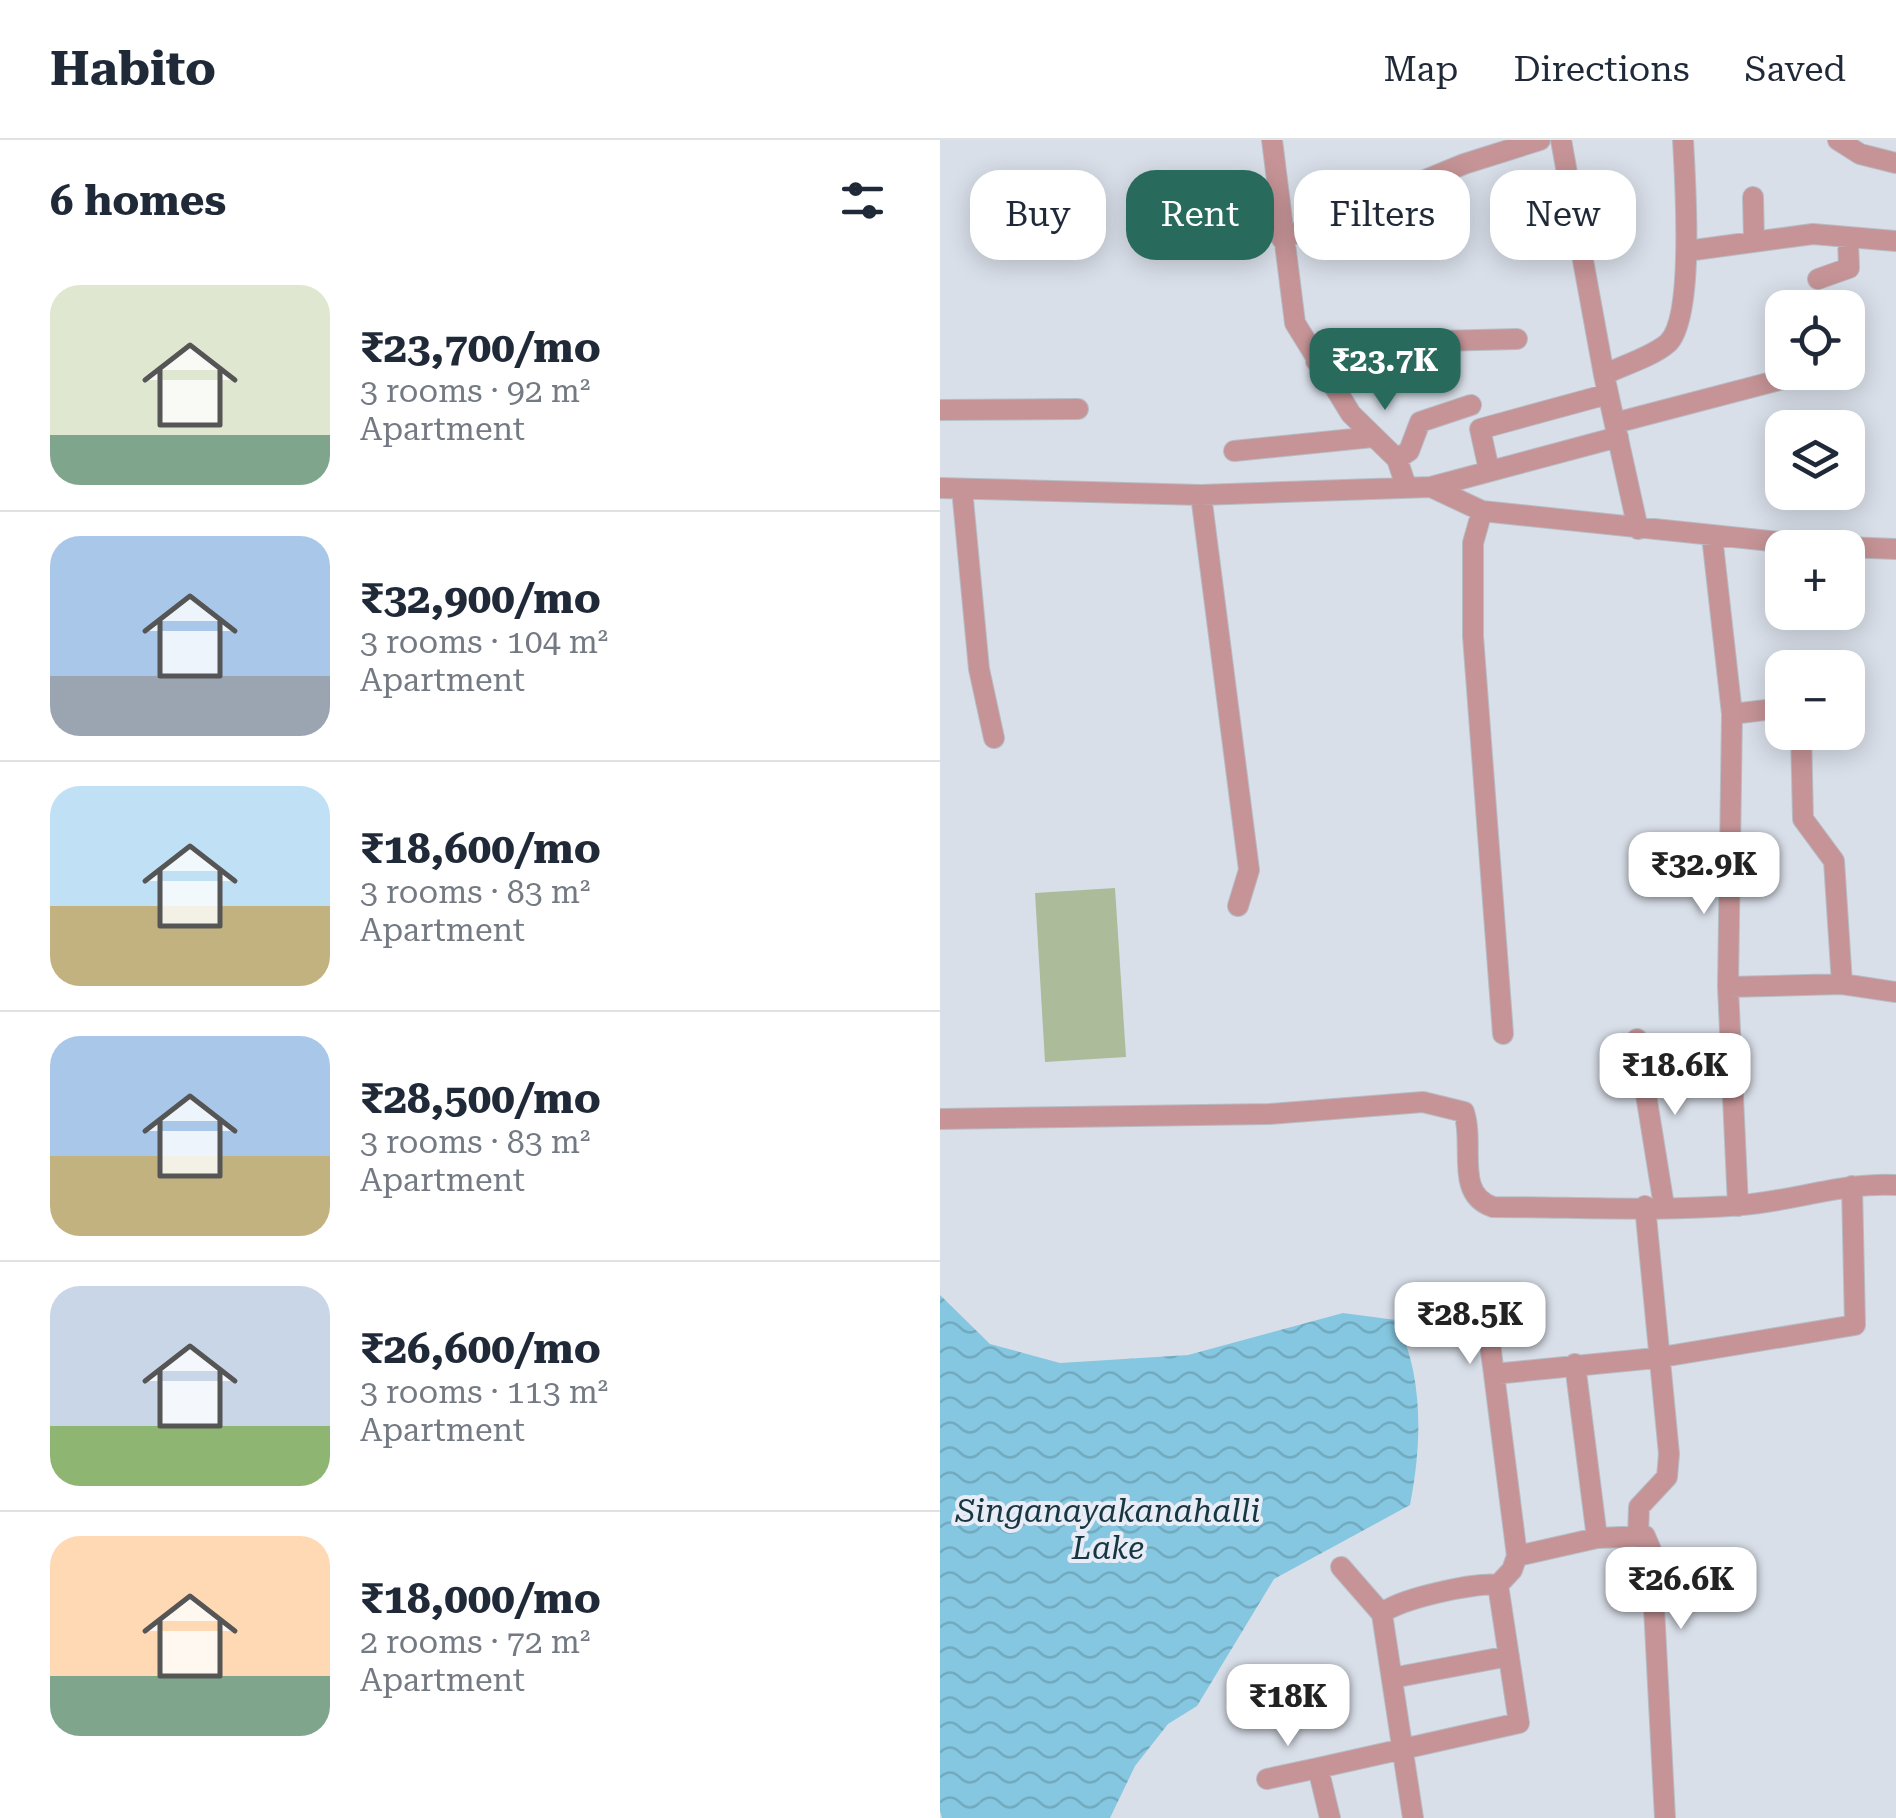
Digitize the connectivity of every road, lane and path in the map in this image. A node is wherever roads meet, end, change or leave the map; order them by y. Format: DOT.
graph roads {
  1 [pos="1272,140"];
  2 [pos="1540,140"];
  3 [pos="1561,140"];
  4 [pos="1684,140"];
  5 [pos="1838,140"];
  6 [pos="1896,163"];
  7 [pos="1753,198"];
  8 [pos="1282,239"];
  9 [pos="1848,240"];
  10 [pos="1896,240"];
  11 [pos="1754,241"];
  12 [pos="1687,251"];
  13 [pos="1818,279"];
  14 [pos="1518,338"];
  15 [pos="1316,362"];
  16 [pos="1606,384"];
  17 [pos="1765,385"];
  18 [pos="1471,405"];
  19 [pos="940,410"];
  20 [pos="1078,410"];
  21 [pos="1616,430"];
  22 [pos="1373,437"];
  23 [pos="1234,451"];
  24 [pos="1397,458"];
  25 [pos="1490,470"];
  26 [pos="1406,486"];
  27 [pos="1431,487"];
  28 [pos="940,488"];
  29 [pos="962,489"];
  30 [pos="1201,495"];
  31 [pos="1482,511"];
  32 [pos="1638,529"];
  33 [pos="1712,536"];
  34 [pos="1896,549"];
  35 [pos="1765,710"];
  36 [pos="1732,714"];
  37 [pos="994,738"];
  38 [pos="1801,750"];
  39 [pos="1238,906"];
  40 [pos="1842,984"];
  41 [pos="1728,987"];
  42 [pos="1896,992"];
  43 [pos="1503,1034"];
  44 [pos="1637,1039"];
  45 [pos="940,1119"];
  46 [pos="1896,1185"];
  47 [pos="1852,1186"];
  48 [pos="1654,1206"];
  49 [pos="1738,1206"];
  50 [pos="1486,1313"];
  51 [pos="1656,1358"];
  52 [pos="1575,1364"];
  53 [pos="1494,1374"];
  54 [pos="1638,1537"];
  55 [pos="1597,1538"];
  56 [pos="1517,1556"];
  57 [pos="1341,1567"];
  58 [pos="1498,1585"];
  59 [pos="1382,1614"];
  60 [pos="1509,1656"];
  61 [pos="1392,1678"];
  62 [pos="1403,1752"];
  63 [pos="1318,1768"];
  64 [pos="1267,1779"];
  65 [pos="1330,1818"];
  66 [pos="1413,1818"];
  67 [pos="1666,1818"];
  1 -- 8 [label="street"];
  2 -- 8 [label="street"];
  3 -- 16 [label="street"];
  4 -- 12 [label="street"];
  5 -- 6 [label="street"];
  7 -- 11 [label="street"];
  8 -- 15 [label="street"];
  9 -- 10 [label="street"];
  9 -- 11 [label="street"];
  9 -- 13 [label="street"];
  11 -- 12 [label="street"];
  12 -- 16 [label="street"];
  14 -- 15 [label="street"];
  15 -- 22 [label="street"];
  16 -- 21 [label="street"];
  16 -- 25 [label="street"];
  17 -- 21 [label="street"];
  18 -- 24 [label="street"];
  19 -- 20 [label="street"];
  21 -- 25 [label="street"];
  21 -- 32 [label="street"];
  22 -- 23 [label="street"];
  22 -- 24 [label="street"];
  24 -- 26 [label="street"];
  25 -- 27 [label="street"];
  26 -- 27 [label="street"];
  26 -- 30 [label="street"];
  27 -- 31 [label="street"];
  28 -- 29 [label="street"];
  29 -- 30 [label="street"];
  29 -- 37 [label="street"];
  30 -- 39 [label="street"];
  31 -- 32 [label="street"];
  31 -- 43 [label="street"];
  32 -- 33 [label="street"];
  33 -- 34 [label="street"];
  33 -- 36 [label="street"];
  35 -- 36 [label="street"];
  36 -- 41 [label="street"];
  38 -- 40 [label="street"];
  40 -- 41 [label="street"];
  40 -- 42 [label="street"];
  41 -- 49 [label="street"];
  44 -- 48 [label="street"];
  45 -- 48 [label="street"];
  46 -- 47 [label="street"];
  47 -- 49 [label="street"];
  47 -- 51 [label="street"];
  48 -- 49 [label="street"];
  48 -- 51 [label="street"];
  50 -- 53 [label="street"];
  51 -- 52 [label="street"];
  51 -- 54 [label="street"];
  52 -- 53 [label="street"];
  52 -- 55 [label="street"];
  53 -- 56 [label="street"];
  54 -- 55 [label="street"];
  54 -- 67 [label="street"];
  55 -- 56 [label="street"];
  56 -- 58 [label="street"];
  57 -- 59 [label="street"];
  58 -- 59 [label="street"];
  58 -- 60 [label="street"];
  59 -- 61 [label="street"];
  60 -- 61 [label="street"];
  60 -- 62 [label="street"];
  61 -- 62 [label="street"];
  62 -- 63 [label="street"];
  62 -- 66 [label="street"];
  63 -- 64 [label="street"];
  63 -- 65 [label="street"];
}
